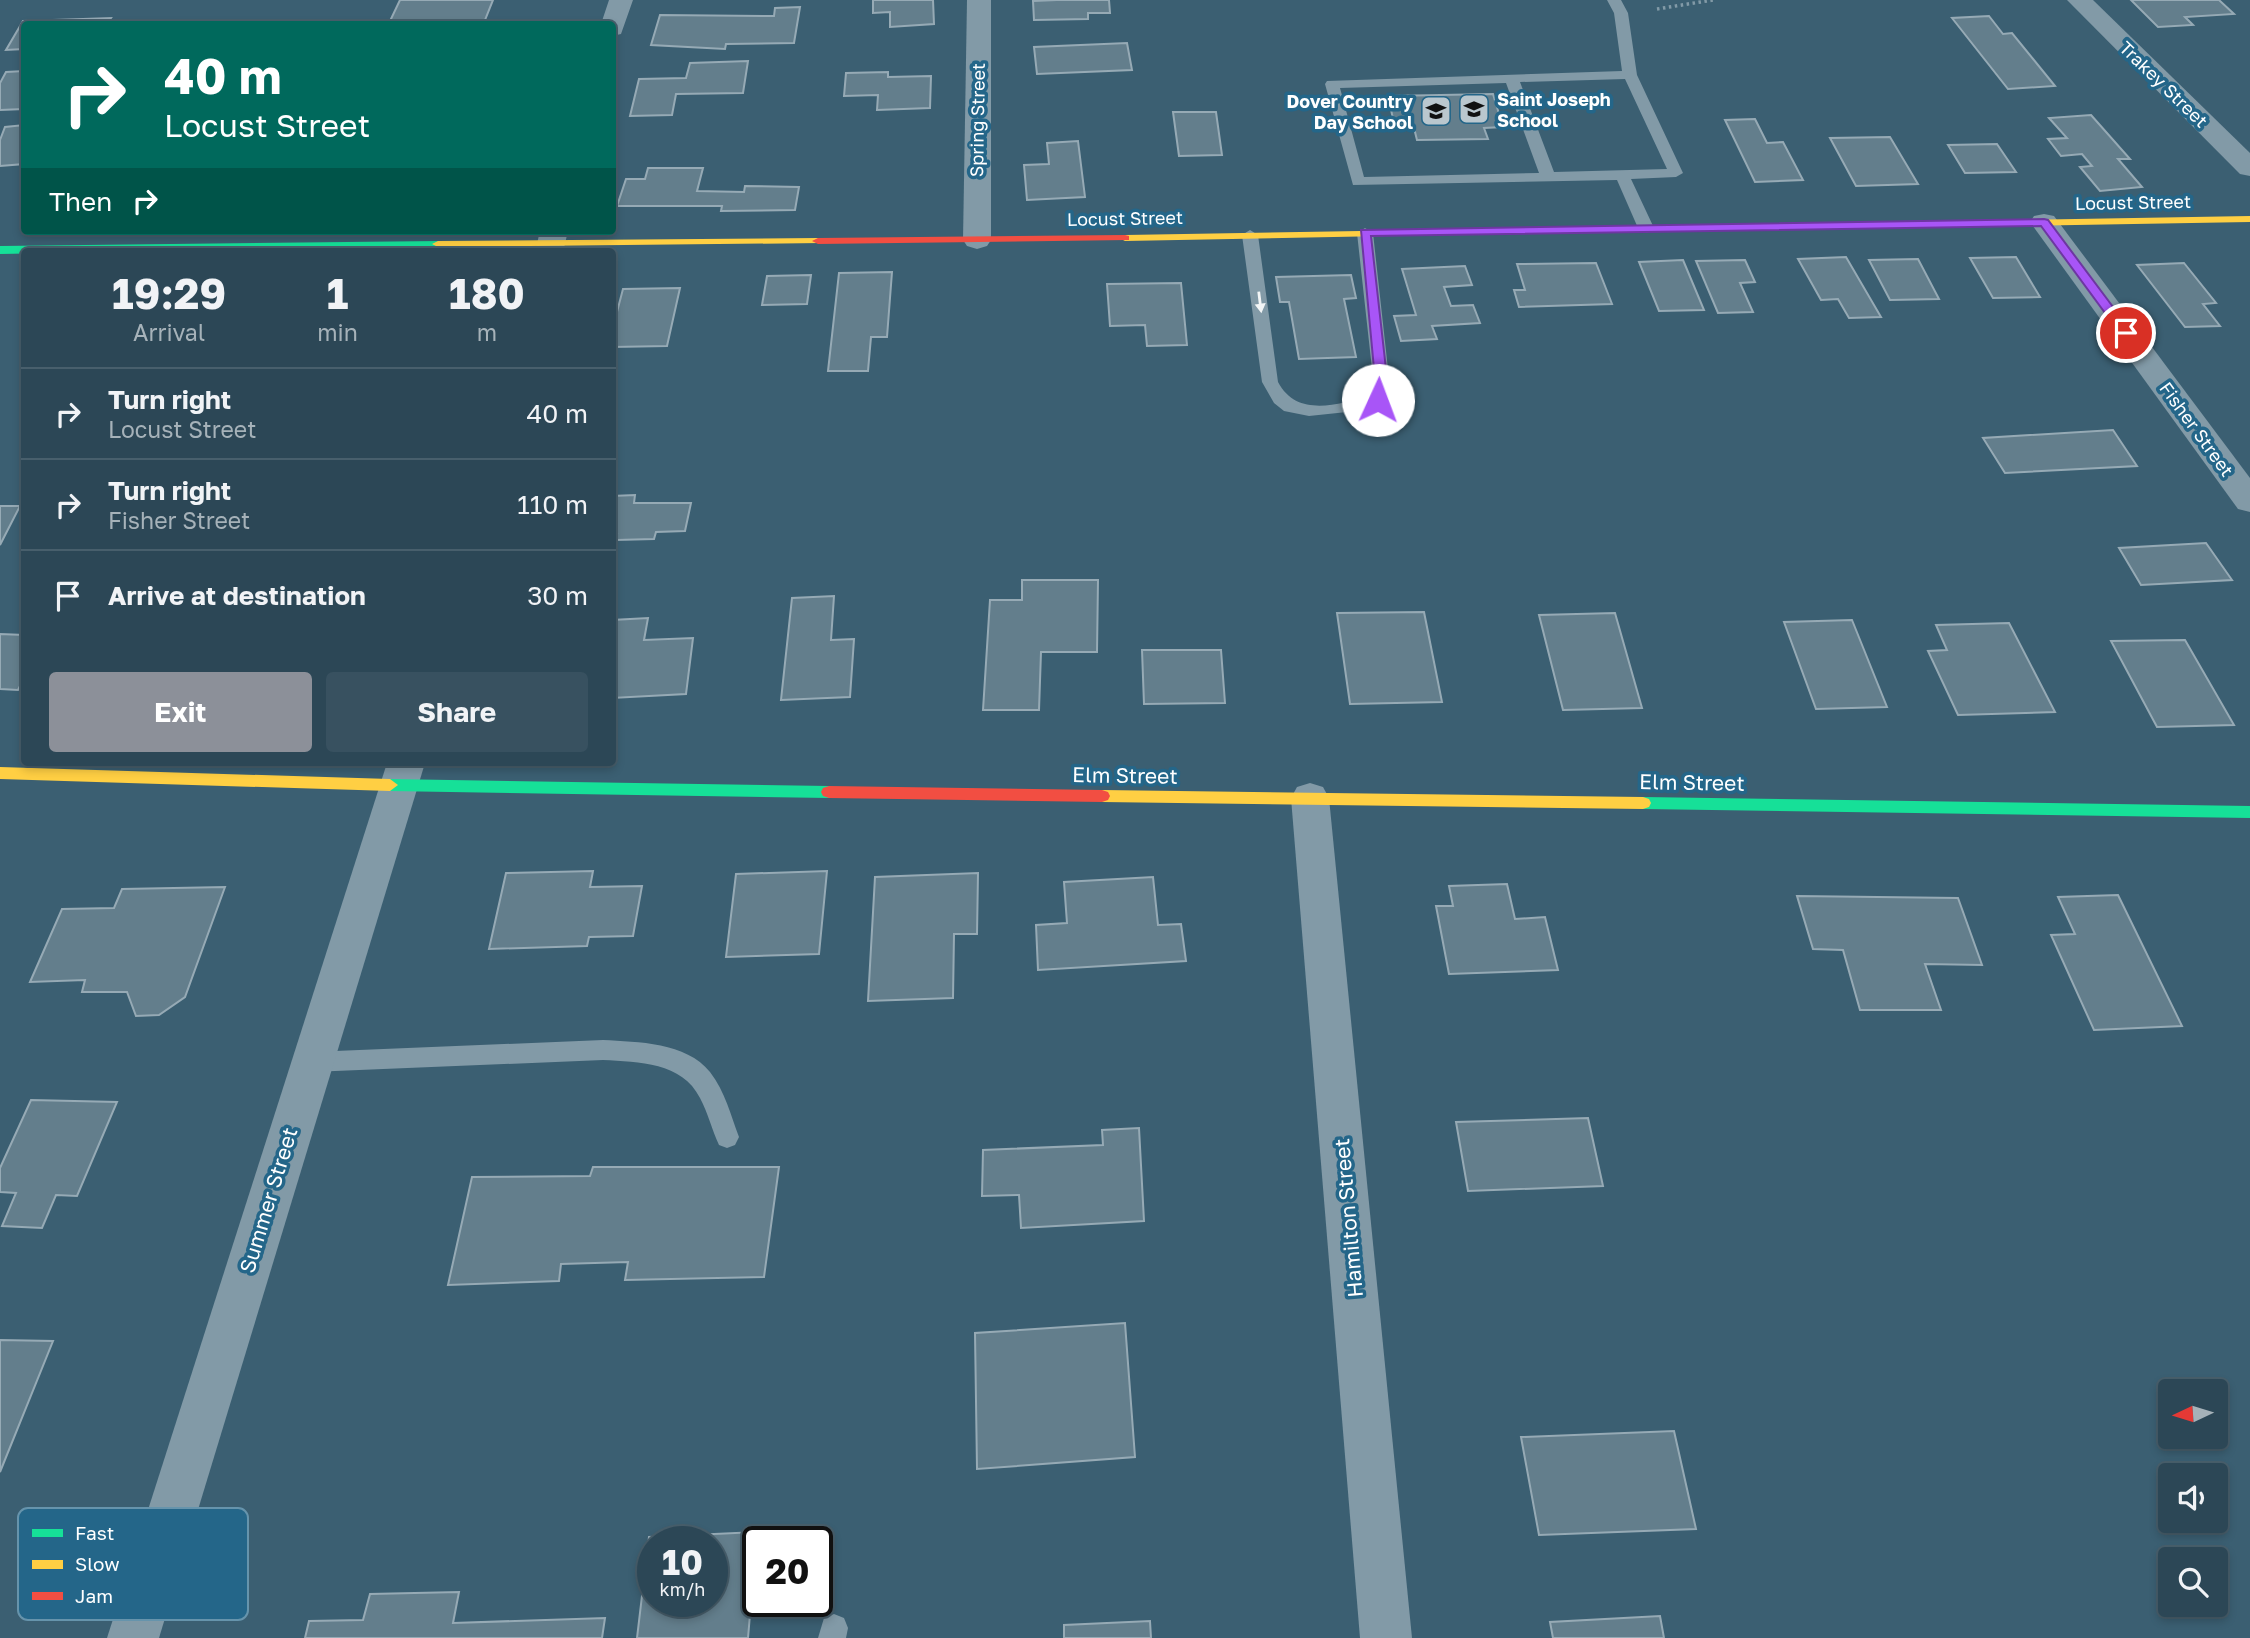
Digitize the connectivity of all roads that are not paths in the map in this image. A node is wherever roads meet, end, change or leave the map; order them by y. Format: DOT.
graph roads {
  1 [pos="621,0"];
  2 [pos="979,0"];
  3 [pos="2079,0"];
  4 [pos="1618,7"];
  5 [pos="614,21"];
  6 [pos="1630,75"];
  7 [pos="1512,79"];
  8 [pos="2250,168"];
  9 [pos="1622,175"];
  10 [pos="1548,177"];
  11 [pos="2250,219"];
  12 [pos="2044,222"];
  13 [pos="1646,228"];
  14 [pos="1365,233"];
  15 [pos="1250,235"];
  16 [pos="977,240"];
  17 [pos="551,242"];
  18 [pos="91,248"];
  19 [pos="0,250"];
  20 [pos="21,250"];
  21 [pos="2250,501"];
  22 [pos="0,774"];
  23 [pos="403,774"];
  24 [pos="1310,798"];
  25 [pos="2250,812"];
  26 [pos="311,1062"];
  27 [pos="727,1137"];
  28 [pos="173,1508"];
  29 [pos="139,1620"];
  30 [pos="133,1638"];
  31 [pos="1386,1638"];
  1 -- 5 [label="street"];
  2 -- 16 [label="street, Spring Street"];
  3 -- 8 [label="street, Trakey Street"];
  4 -- 6 [label="lane"];
  6 -- 7 [label="lane"];
  6 -- 9 [label="lane"];
  7 -- 10 [label="lane"];
  7 -- 10 [label="lane"];
  9 -- 10 [label="lane"];
  9 -- 13 [label="lane"];
  11 -- 12 [label="street, Locust Street"];
  12 -- 13 [label="street, Locust Street"];
  12 -- 21 [label="street, Fisher Street"];
  13 -- 14 [label="street, Locust Street"];
  14 -- 15 [label="street, Locust Street"];
  15 -- 14 [label="lane, one-way"];
  15 -- 16 [label="street, Locust Street"];
  16 -- 17 [label="street, Locust Street"];
  17 -- 18 [label="street, Locust Street"];
  19 -- 20 [label="street, Locust Street"];
  22 -- 23 [label="street, Elm Street"];
  23 -- 24 [label="street, Elm Street"];
  23 -- 26 [label="street, Summer Street"];
  24 -- 25 [label="street, Elm Street"];
  24 -- 31 [label="street, Hamilton Street"];
  26 -- 27 [label="lane"];
  26 -- 28 [label="street, Summer Street"];
  29 -- 30 [label="street, Summer Street"];
}
